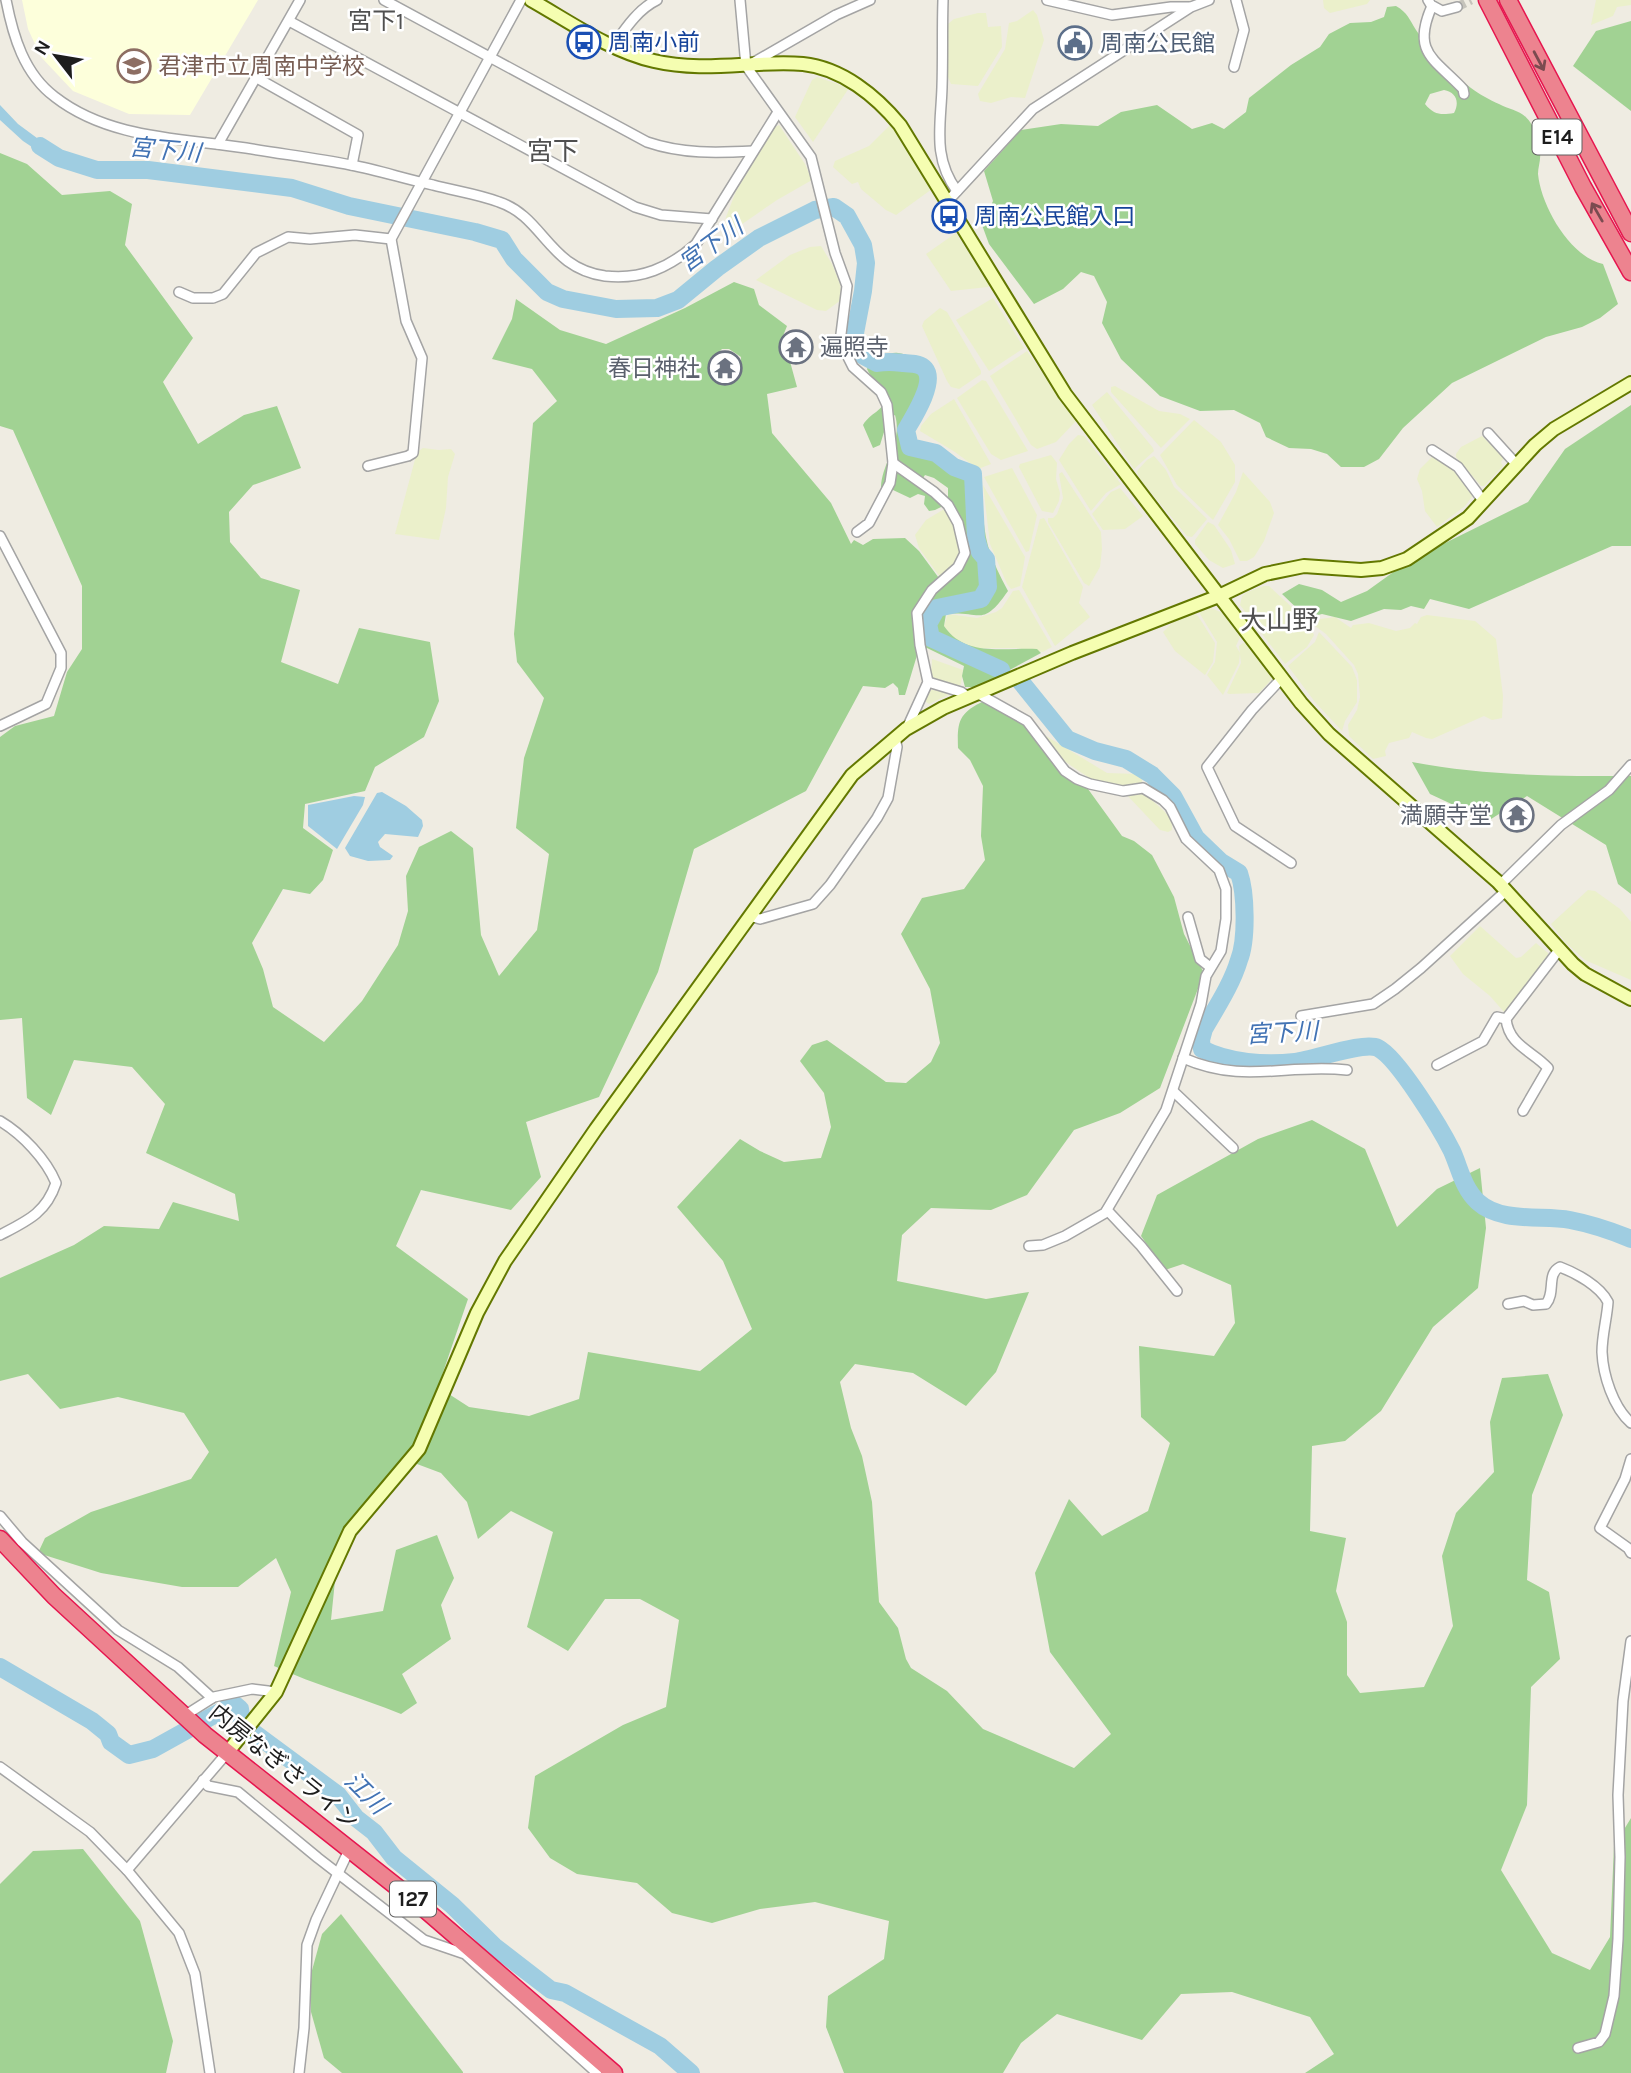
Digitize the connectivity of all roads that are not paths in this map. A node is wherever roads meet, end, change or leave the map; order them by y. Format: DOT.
graph roads {
  1 [pos="6,0"];
  2 [pos="300,0"];
  3 [pos="384,0"];
  4 [pos="521,0"];
  5 [pos="531,0"];
  6 [pos="657,0"];
  7 [pos="740,0"];
  8 [pos="870,0"];
  9 [pos="943,0"];
  10 [pos="1047,0"];
  11 [pos="1209,0"];
  12 [pos="1236,0"];
  13 [pos="1487,0"];
  14 [pos="1508,0"];
  15 [pos="1430,3"];
  16 [pos="1191,7"];
  17 [pos="1457,7"];
  18 [pos="289,21"];
  19 [pos="613,46"];
  20 [pos="490,58"];
  21 [pos="746,66"];
  22 [pos="1234,67"];
  23 [pos="255,77"];
  24 [pos="1464,94"];
  25 [pos="778,112"];
  26 [pos="460,115"];
  27 [pos="218,144"];
  28 [pos="753,151"];
  29 [pos="352,165"];
  30 [pos="422,183"];
  31 [pos="952,196"];
  32 [pos="712,219"];
  33 [pos="1631,233"];
  34 [pos="393,236"];
  35 [pos="1631,272"];
  36 [pos="178,292"];
  37 [pos="1631,383"];
  38 [pos="1488,433"];
  39 [pos="1432,450"];
  40 [pos="893,463"];
  41 [pos="1517,465"];
  42 [pos="368,466"];
  43 [pos="1484,502"];
  44 [pos="858,532"];
  45 [pos="0,536"];
  46 [pos="1219,596"];
  47 [pos="1282,678"];
  48 [pos="928,682"];
  49 [pos="973,695"];
  50 [pos="0,726"];
  51 [pos="906,729"];
  52 [pos="895,738"];
  53 [pos="1631,765"];
  54 [pos="1292,863"];
  55 [pos="1504,887"];
  56 [pos="749,916"];
  57 [pos="1188,917"];
  58 [pos="1559,950"];
  59 [pos="1210,967"];
  60 [pos="1631,999"];
  61 [pos="1301,1016"];
  62 [pos="1506,1019"];
  63 [pos="1183,1058"];
  64 [pos="1437,1066"];
  65 [pos="1347,1070"];
  66 [pos="1173,1091"];
  67 [pos="1524,1111"];
  68 [pos="0,1121"];
  69 [pos="1234,1148"];
  70 [pos="1107,1210"];
  71 [pos="0,1235"];
  72 [pos="1029,1246"];
  73 [pos="1177,1291"];
  74 [pos="1508,1304"];
  75 [pos="1631,1423"];
  76 [pos="1631,1459"];
  77 [pos="0,1516"];
  78 [pos="0,1539"];
  79 [pos="1631,1553"];
  80 [pos="1631,1642"];
  81 [pos="276,1692"];
  82 [pos="212,1698"];
  83 [pos="184,1716"];
  84 [pos="227,1753"];
  85 [pos="0,1767"];
  86 [pos="203,1780"];
  87 [pos="349,1850"];
  88 [pos="127,1870"];
  89 [pos="338,1874"];
  90 [pos="1578,2048"];
  91 [pos="210,2073"];
  92 [pos="299,2073"];
  93 [pos="597,2073"];
  94 [pos="614,2073"];
  1 -- 27 [label="street"];
  2 -- 18 [label="street"];
  3 -- 20 [label="street"];
  4 -- 20 [label="street"];
  5 -- 19 [label="street"];
  6 -- 19 [label="street"];
  7 -- 21 [label="street"];
  8 -- 21 [label="street"];
  9 -- 31 [label="street"];
  10 -- 16 [label="street"];
  11 -- 16 [label="street"];
  12 -- 22 [label="street"];
  35 -- 13 [label="highway, E14, one-way"];
  14 -- 33 [label="highway, E14, one-way"];
  15 -- 17 [label="street"];
  15 -- 24 [label="street"];
  16 -- 31 [label="street"];
  18 -- 23 [label="street"];
  18 -- 26 [label="street"];
  19 -- 21 [label="street"];
  20 -- 26 [label="street"];
  20 -- 28 [label="street"];
  21 -- 25 [label="street"];
  21 -- 31 [label="street"];
  23 -- 27 [label="street"];
  23 -- 29 [label="street"];
  25 -- 28 [label="street"];
  25 -- 40 [label="street"];
  26 -- 30 [label="street"];
  26 -- 32 [label="street"];
  27 -- 29 [label="street"];
  28 -- 32 [label="street"];
  29 -- 30 [label="street"];
  30 -- 32 [label="street"];
  30 -- 34 [label="street"];
  31 -- 46 [label="street"];
  34 -- 36 [label="street"];
  34 -- 42 [label="street"];
  37 -- 41 [label="street"];
  38 -- 41 [label="street"];
  39 -- 43 [label="street"];
  40 -- 44 [label="street"];
  40 -- 48 [label="street"];
  41 -- 43 [label="street"];
  43 -- 46 [label="street"];
  45 -- 50 [label="street"];
  46 -- 47 [label="street"];
  46 -- 49 [label="street"];
  47 -- 54 [label="street"];
  47 -- 55 [label="street"];
  48 -- 49 [label="street"];
  48 -- 51 [label="street"];
  49 -- 51 [label="street"];
  49 -- 59 [label="street"];
  51 -- 52 [label="street"];
  52 -- 56 [label="street"];
  52 -- 56 [label="street"];
  53 -- 55 [label="street"];
  55 -- 58 [label="street"];
  55 -- 61 [label="street"];
  56 -- 81 [label="street"];
  57 -- 59 [label="street"];
  58 -- 60 [label="street"];
  58 -- 62 [label="street"];
  59 -- 63 [label="street"];
  62 -- 64 [label="street"];
  62 -- 67 [label="street"];
  63 -- 65 [label="street"];
  63 -- 66 [label="street"];
  66 -- 69 [label="street"];
  66 -- 70 [label="street"];
  68 -- 71 [label="street"];
  70 -- 72 [label="street"];
  70 -- 73 [label="street"];
  74 -- 75 [label="street"];
  76 -- 79 [label="street"];
  77 -- 82 [label="street"];
  78 -- 83 [label="highway, 内房なぎさライン / 127"];
  80 -- 90 [label="street"];
  81 -- 82 [label="street"];
  81 -- 84 [label="street"];
  82 -- 83 [label="street"];
  83 -- 84 [label="highway, 内房なぎさライン / 127"];
  84 -- 86 [label="street"];
  84 -- 87 [label="highway, 内房なぎさライン / 127"];
  85 -- 88 [label="street"];
  86 -- 88 [label="street"];
  86 -- 89 [label="street"];
  87 -- 89 [label="street"];
  87 -- 94 [label="highway, 内房なぎさライン / 127"];
  88 -- 91 [label="street"];
  89 -- 92 [label="street"];
  89 -- 93 [label="street"];
}
